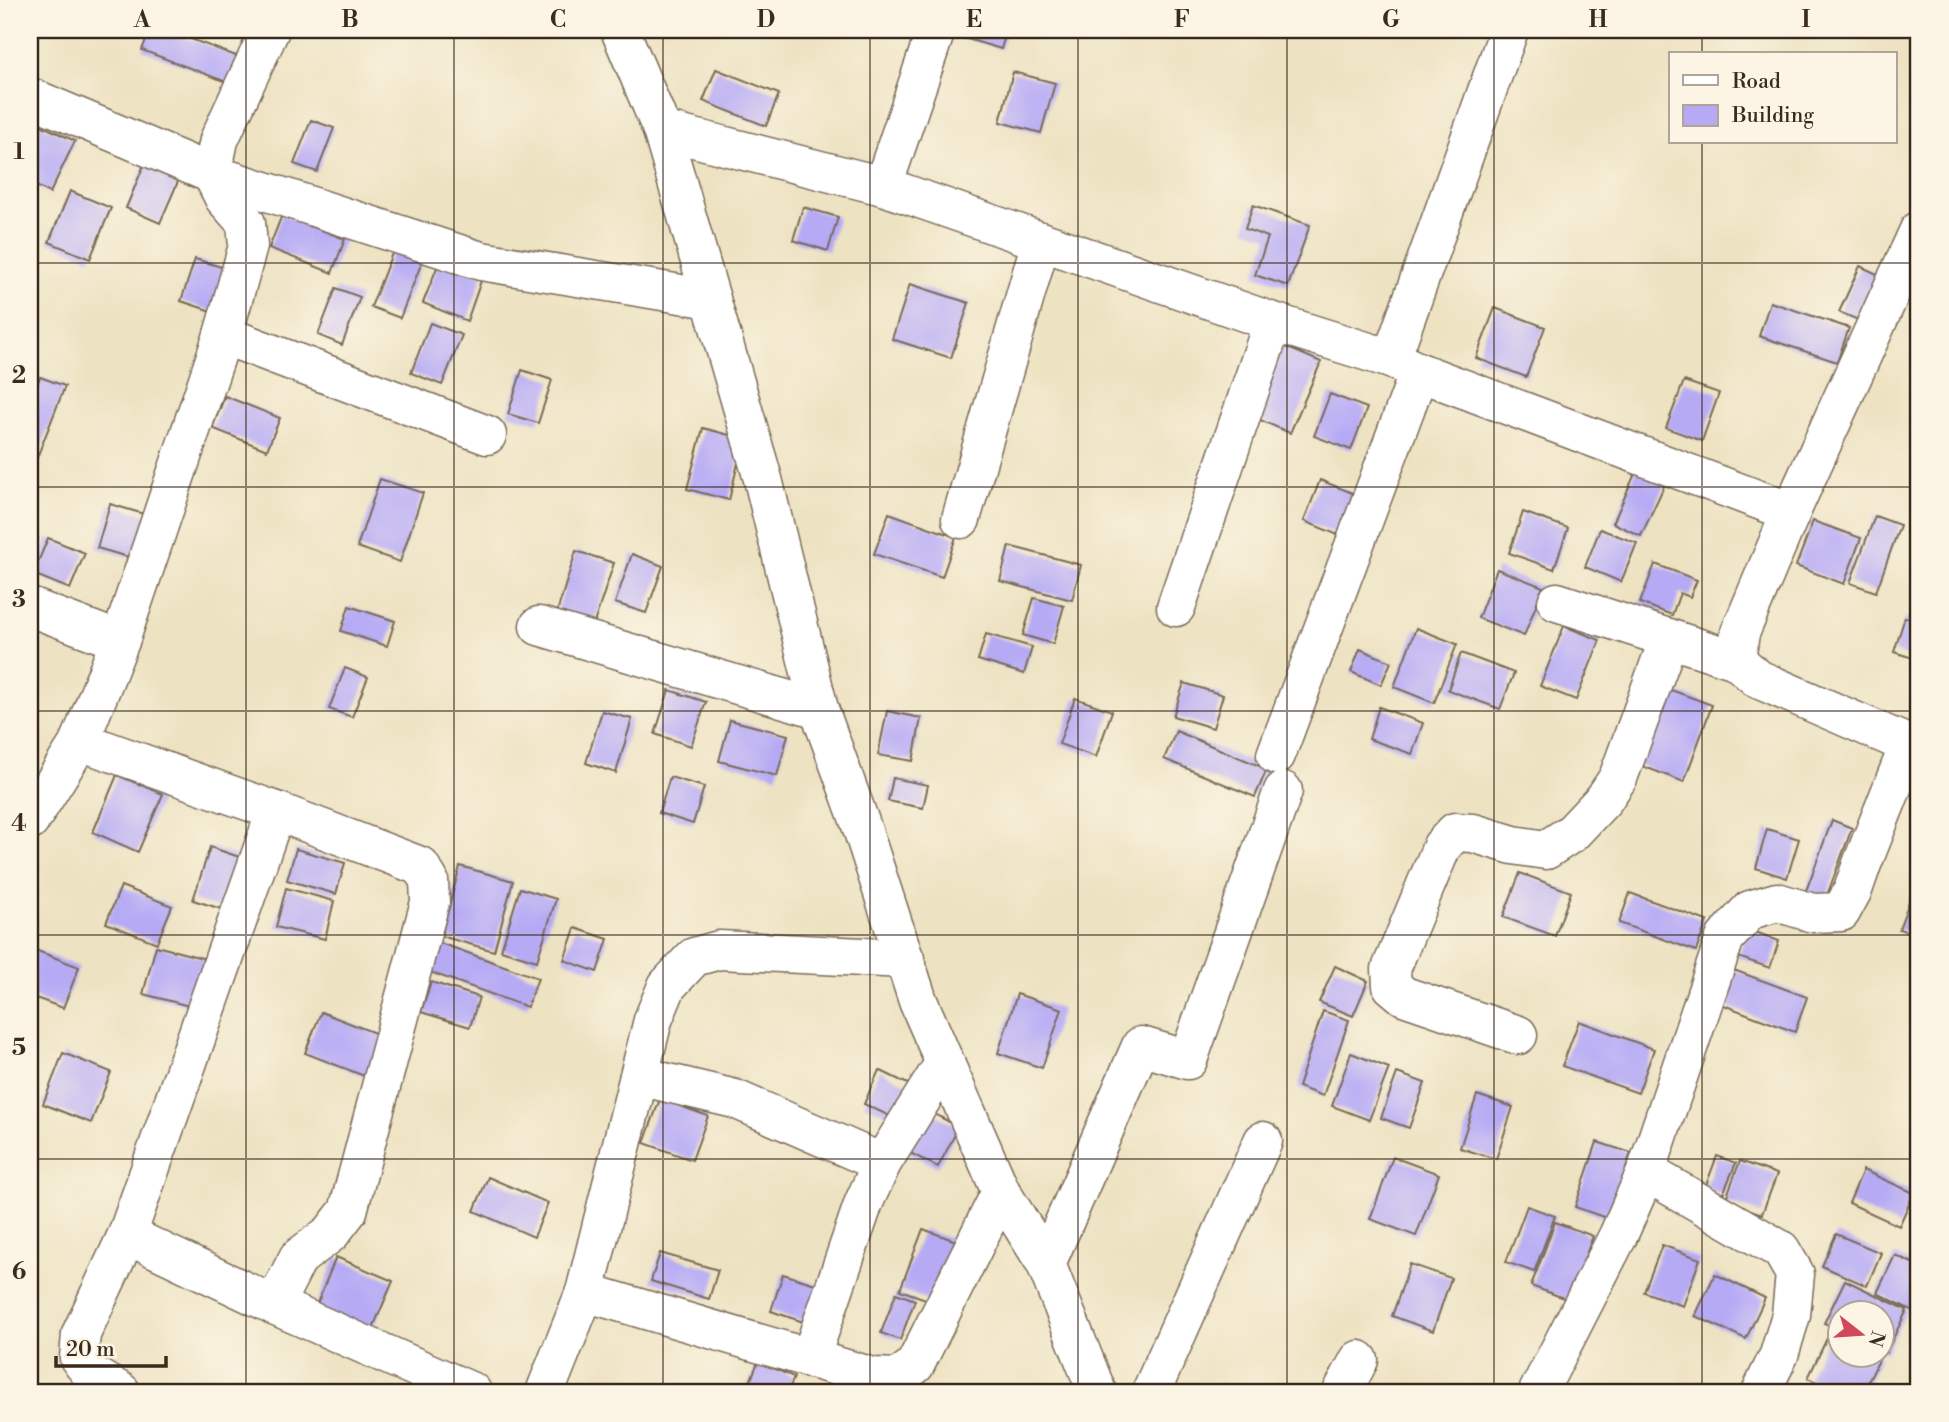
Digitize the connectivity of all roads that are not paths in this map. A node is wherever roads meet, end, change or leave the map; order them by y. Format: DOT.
graph roads {
  1 [pos="270,30"];
  2 [pos="620,30"];
  3 [pos="936,30"];
  4 [pos="1509,30"];
  5 [pos="30,97"];
  6 [pos="662,130"];
  7 [pos="212,174"];
  8 [pos="883,186"];
  9 [pos="1919,230"];
  10 [pos="1041,242"];
  11 [pos="711,299"];
  12 [pos="1273,322"];
  13 [pos="223,335"];
  14 [pos="1405,366"];
  15 [pos="487,435"];
  16 [pos="1791,512"];
  17 [pos="961,519"];
  18 [pos="1557,602"];
  19 [pos="30,607"];
  20 [pos="1176,607"];
  21 [pos="539,626"];
  22 [pos="1669,638"];
  23 [pos="120,641"];
  24 [pos="1736,660"];
  25 [pos="819,709"];
  26 [pos="80,741"];
  27 [pos="1914,747"];
  28 [pos="276,811"];
  29 [pos="30,821"];
  30 [pos="905,959"];
  31 [pos="1518,1035"];
  32 [pos="945,1062"];
  33 [pos="639,1076"];
  34 [pos="1263,1141"];
  35 [pos="882,1163"];
  36 [pos="1646,1172"];
  37 [pos="1001,1192"];
  38 [pos="127,1235"];
  39 [pos="1046,1264"];
  40 [pos="586,1292"];
  41 [pos="274,1305"];
  42 [pos="810,1359"];
  43 [pos="121,1392"];
  44 [pos="472,1392"];
  45 [pos="545,1392"];
  46 [pos="1097,1392"];
  47 [pos="1151,1392"];
  48 [pos="1538,1392"];
  49 [pos="1761,1392"];
  1 -- 7 [label="street"];
  2 -- 6 [label="street"];
  3 -- 8 [label="street"];
  4 -- 14 [label="street"];
  5 -- 7 [label="street"];
  6 -- 8 [label="street"];
  6 -- 11 [label="street"];
  7 -- 11 [label="street"];
  7 -- 13 [label="street"];
  8 -- 10 [label="street"];
  9 -- 16 [label="street"];
  10 -- 12 [label="street"];
  10 -- 17 [label="street"];
  11 -- 25 [label="street"];
  12 -- 14 [label="street"];
  12 -- 20 [label="street"];
  13 -- 15 [label="street"];
  13 -- 23 [label="street"];
  14 -- 16 [label="street"];
  14 -- 39 [label="street"];
  16 -- 24 [label="street"];
  18 -- 22 [label="street"];
  19 -- 23 [label="street"];
  21 -- 25 [label="street"];
  22 -- 24 [label="street"];
  22 -- 31 [label="street"];
  23 -- 26 [label="street"];
  24 -- 27 [label="street"];
  25 -- 30 [label="street"];
  26 -- 28 [label="street"];
  26 -- 29 [label="street"];
  27 -- 36 [label="street"];
  28 -- 38 [label="street"];
  28 -- 41 [label="street"];
  30 -- 32 [label="street"];
  30 -- 33 [label="street"];
  32 -- 35 [label="street"];
  32 -- 37 [label="street"];
  33 -- 35 [label="street"];
  33 -- 40 [label="street"];
  34 -- 47 [label="street"];
  35 -- 42 [label="street"];
  36 -- 48 [label="street"];
  36 -- 49 [label="street"];
  37 -- 39 [label="street"];
  37 -- 42 [label="street"];
  38 -- 41 [label="street"];
  38 -- 43 [label="street"];
  39 -- 46 [label="street"];
  40 -- 42 [label="street"];
  40 -- 45 [label="street"];
  41 -- 44 [label="street"];
}
